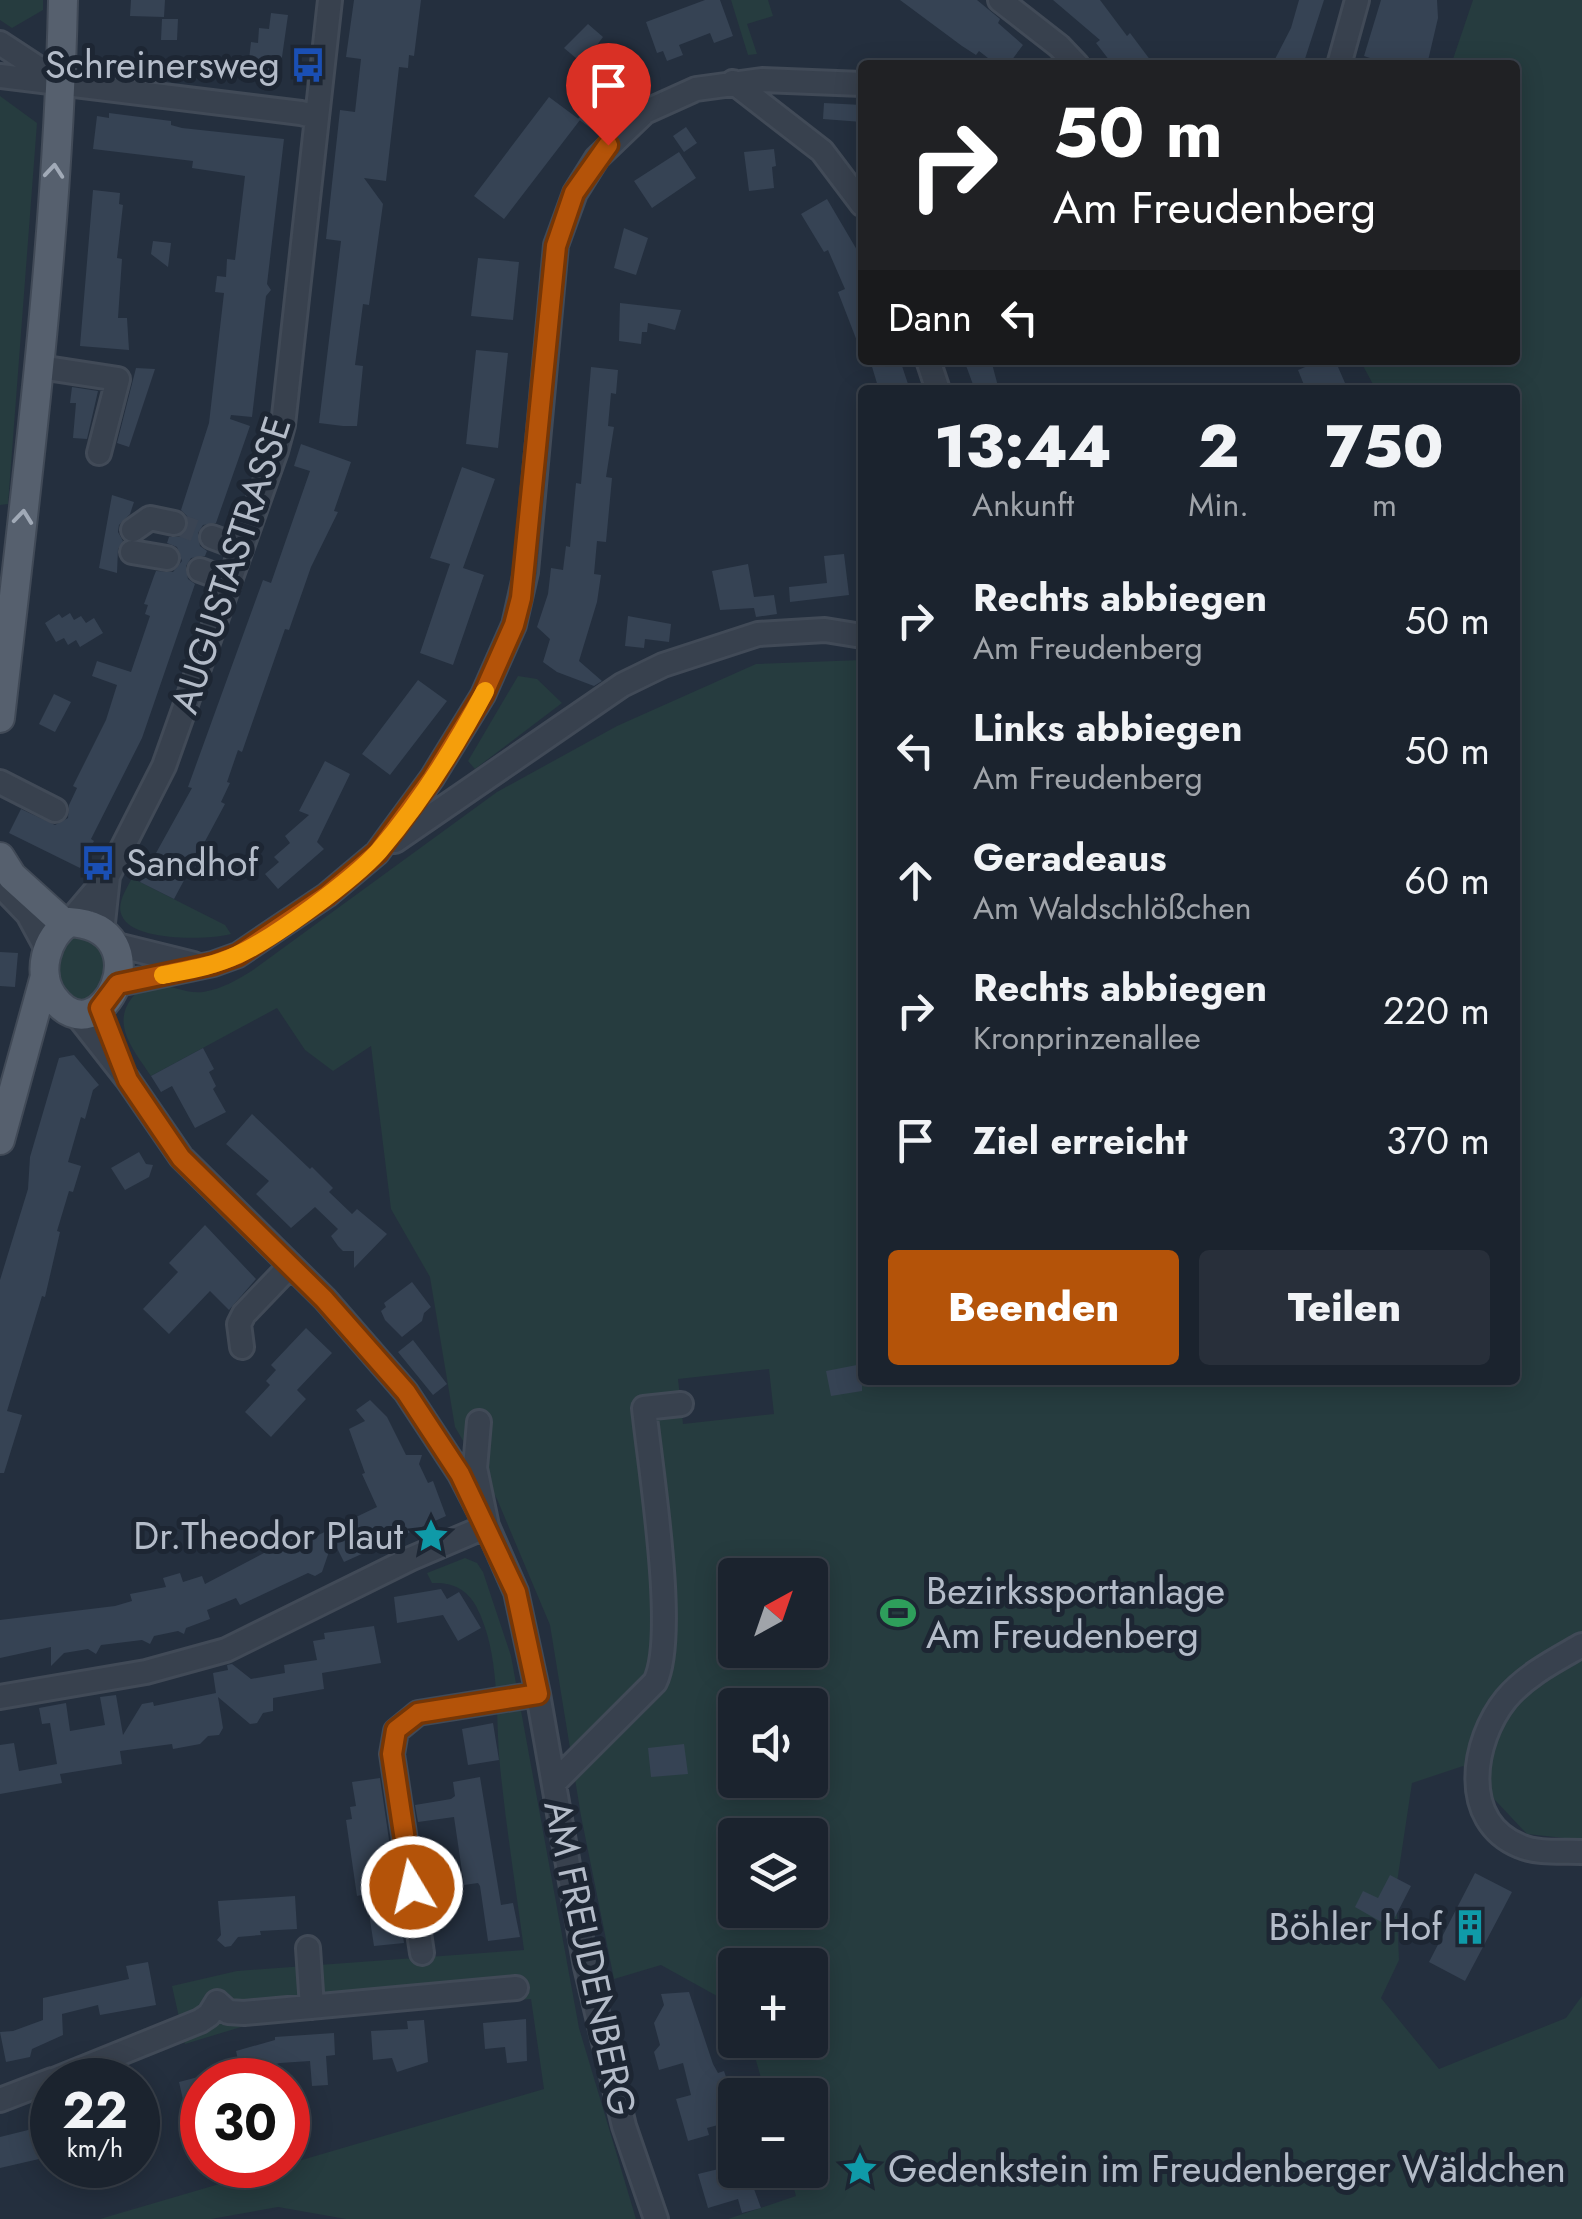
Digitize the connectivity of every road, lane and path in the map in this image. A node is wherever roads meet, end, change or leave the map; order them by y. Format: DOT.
graph roads {
  1 [pos="62,0"];
  2 [pos="330,0"];
  3 [pos="1000,0"];
  4 [pos="1357,0"];
  5 [pos="0,42"];
  6 [pos="1072,60"];
  7 [pos="1340,60"];
  8 [pos="0,76"];
  9 [pos="734,82"];
  10 [pos="71,84"];
  11 [pos="858,84"];
  12 [pos="316,117"];
  13 [pos="858,199"];
  14 [pos="40,367"];
  15 [pos="99,453"];
  16 [pos="174,523"];
  17 [pos="212,536"];
  18 [pos="241,548"];
  19 [pos="167,558"];
  20 [pos="200,570"];
  21 [pos="230,580"];
  22 [pos="858,636"];
  23 [pos="0,718"];
  24 [pos="0,782"];
  25 [pos="54,810"];
  26 [pos="377,853"];
  27 [pos="0,857"];
  28 [pos="108,876"];
  29 [pos="0,886"];
  30 [pos="67,923"];
  31 [pos="108,938"];
  32 [pos="46,964"];
  33 [pos="202,966"];
  34 [pos="118,984"];
  35 [pos="83,1012"];
  36 [pos="21,1070"];
  37 [pos="0,1140"];
  38 [pos="290,1266"];
  39 [pos="242,1346"];
  40 [pos="681,1404"];
  41 [pos="479,1422"];
  42 [pos="487,1526"];
  43 [pos="1582,1645"];
  44 [pos="538,1694"];
  45 [pos="0,1697"];
  46 [pos="554,1783"];
  47 [pos="1582,1852"];
  48 [pos="308,1948"];
  49 [pos="422,1954"];
  50 [pos="516,1988"];
  51 [pos="312,2007"];
  52 [pos="108,2058"];
  53 [pos="30,2089"];
  54 [pos="0,2100"];
  55 [pos="656,2219"];
  1 -- 10 [label="main road"];
  2 -- 12 [label="street, AUGUSTASTRASSE"];
  3 -- 6 [label="street"];
  4 -- 7 [label="street"];
  5 -- 10 [label="street"];
  8 -- 10 [label="street"];
  9 -- 11 [label="street"];
  9 -- 13 [label="street"];
  9 -- 26 [label="street"];
  10 -- 12 [label="street"];
  14 -- 10 [label="main road, one-way"];
  12 -- 18 [label="street, AUGUSTASTRASSE"];
  14 -- 15 [label="street"];
  23 -- 14 [label="main road, one-way"];
  16 -- 19 [label="street"];
  17 -- 18 [label="street"];
  18 -- 21 [label="street, AUGUSTASTRASSE"];
  20 -- 21 [label="street"];
  21 -- 28 [label="street, AUGUSTASTRASSE"];
  22 -- 26 [label="street"];
  24 -- 25 [label="street"];
  26 -- 33 [label="street"];
  27 -- 30 [label="main road"];
  28 -- 30 [label="street, AUGUSTASTRASSE"];
  28 -- 31 [label="street, AUGUSTASTRASSE"];
  29 -- 32 [label="street"];
  30 -- 31 [label="main road"];
  30 -- 32 [label="main road"];
  31 -- 33 [label="street"];
  31 -- 34 [label="main road"];
  32 -- 35 [label="main road"];
  32 -- 36 [label="main road"];
  33 -- 34 [label="street"];
  34 -- 35 [label="main road"];
  35 -- 36 [label="main road"];
  35 -- 38 [label="street"];
  36 -- 37 [label="main road"];
  38 -- 39 [label="street"];
  38 -- 42 [label="street"];
  40 -- 46 [label="street"];
  41 -- 42 [label="street"];
  42 -- 44 [label="street, AM FREUDENBERG"];
  42 -- 45 [label="street"];
  43 -- 47 [label="street"];
  44 -- 46 [label="street, AM FREUDENBERG"];
  44 -- 49 [label="street"];
  46 -- 55 [label="street, AM FREUDENBERG"];
  48 -- 51 [label="street"];
  50 -- 51 [label="street"];
  51 -- 52 [label="street"];
  53 -- 54 [label="street"];
}
